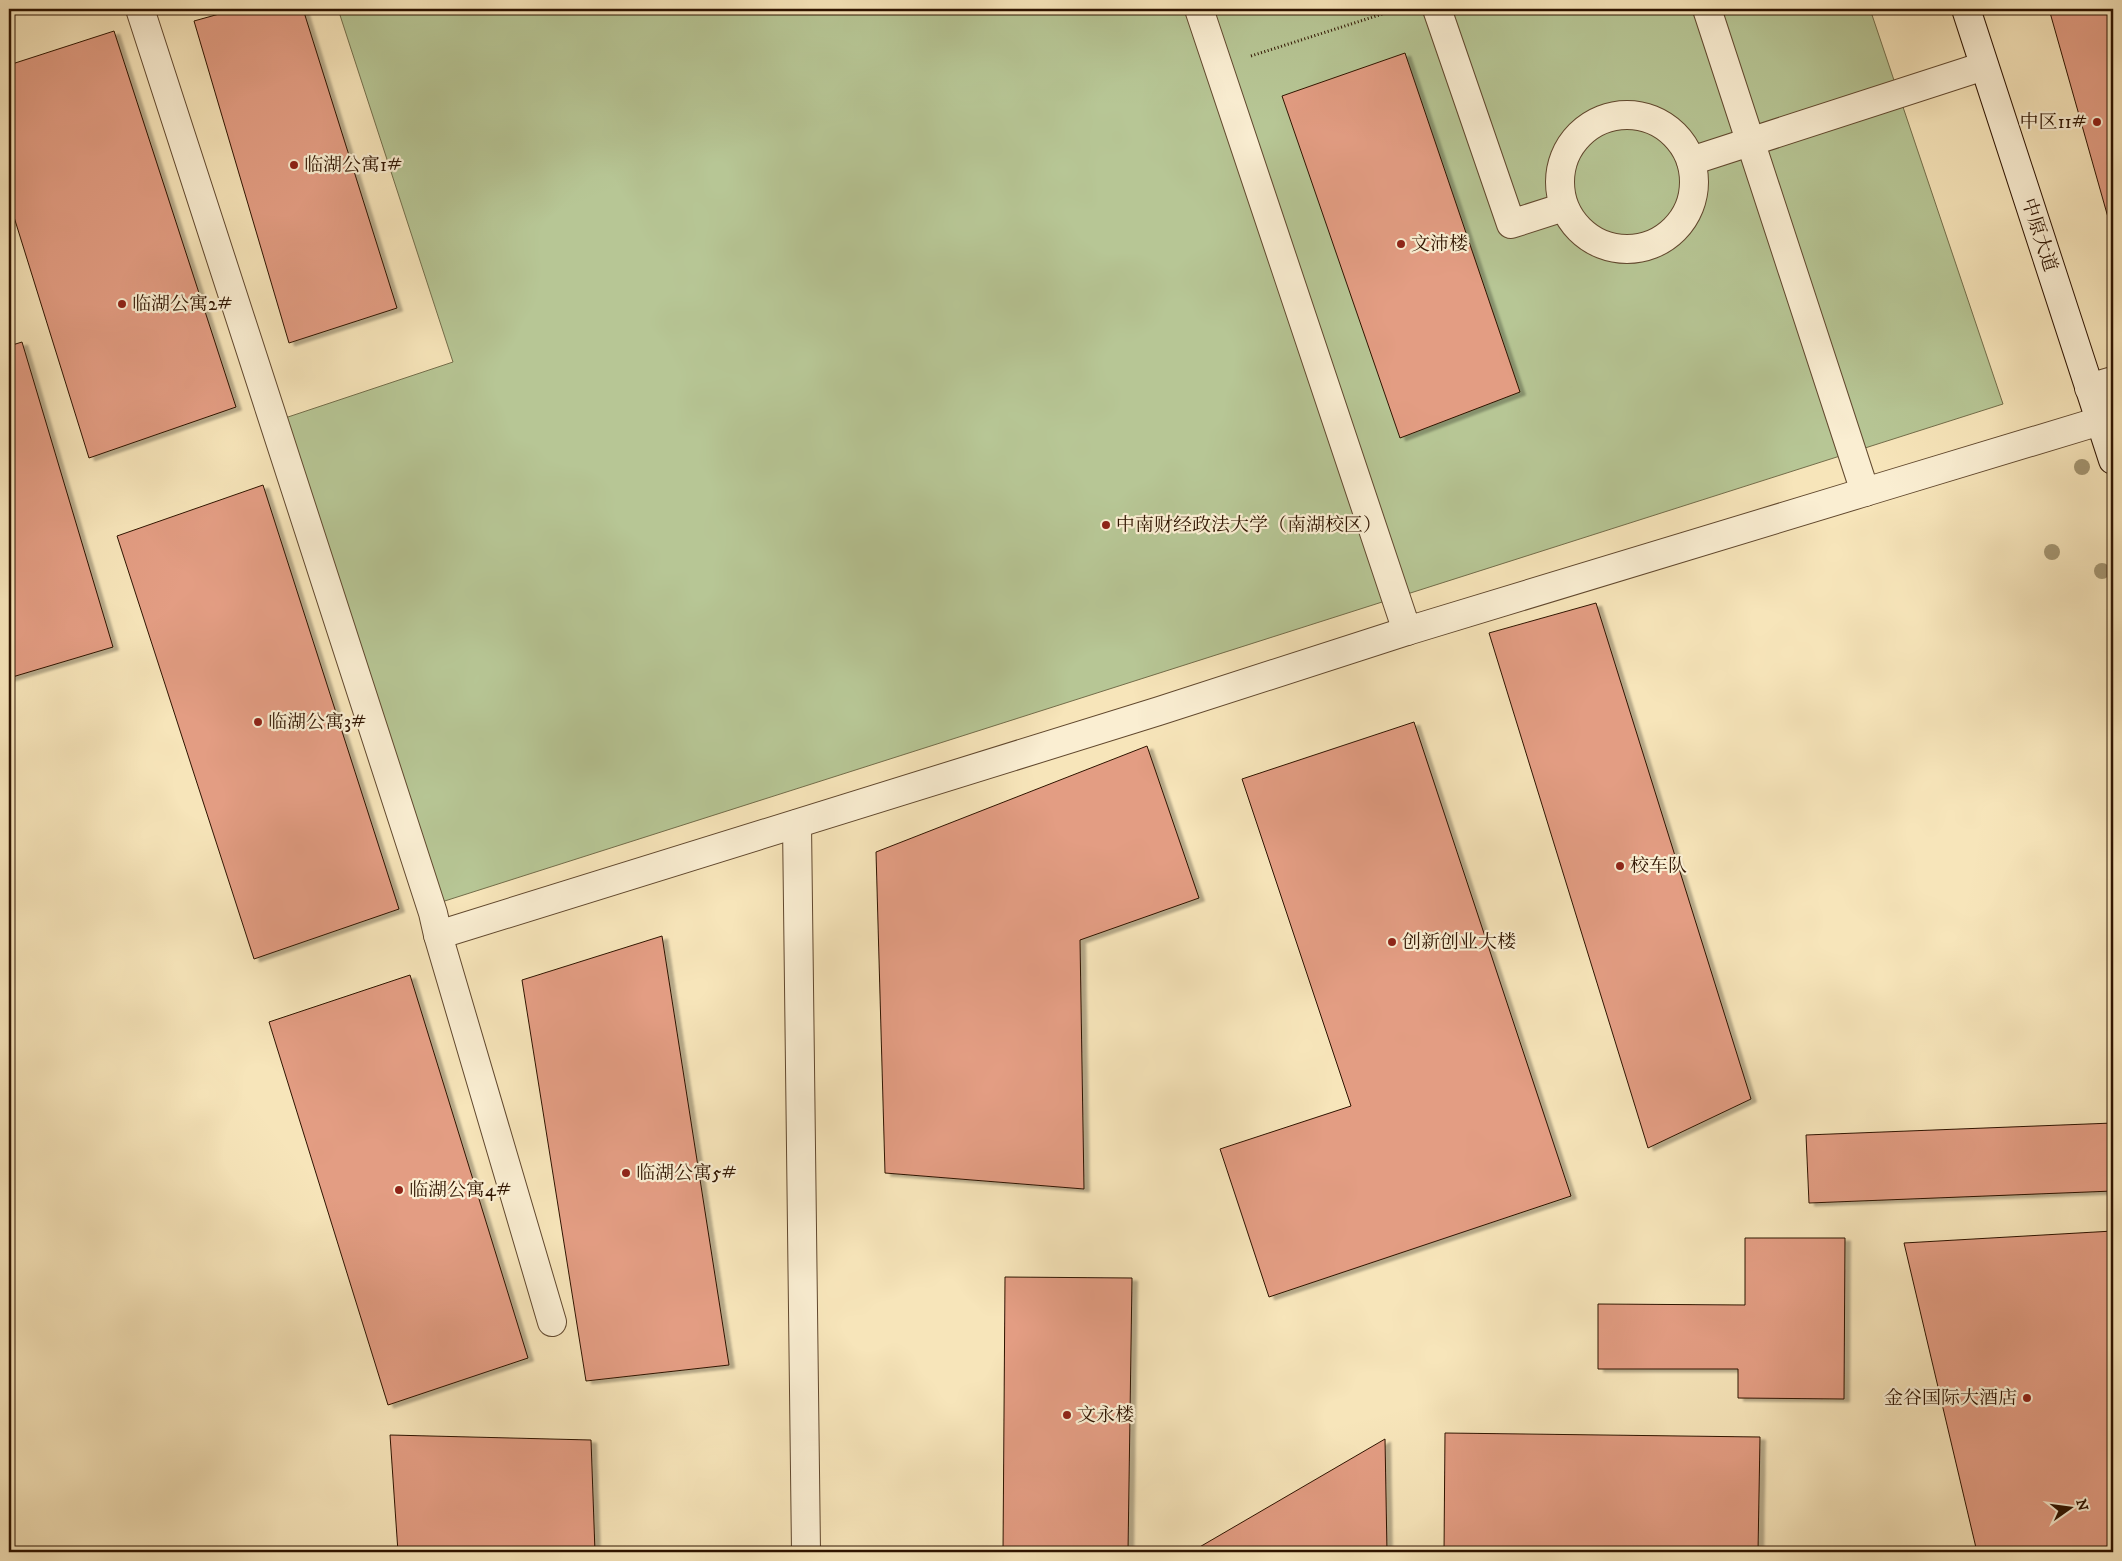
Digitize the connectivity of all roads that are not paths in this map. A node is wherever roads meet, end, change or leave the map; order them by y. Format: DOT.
graph roads {
  1 [pos="140,9"];
  2 [pos="1199,9"];
  3 [pos="1437,9"];
  4 [pos="1707,9"];
  5 [pos="1966,9"];
  6 [pos="1984,66"];
  7 [pos="1751,142"];
  8 [pos="1691,161"];
  9 [pos="1564,207"];
  10 [pos="2101,385"];
  11 [pos="2100,421"];
  12 [pos="2113,460"];
  13 [pos="1865,492"];
  14 [pos="1407,631"];
  15 [pos="797,824"];
  16 [pos="438,935"];
  17 [pos="552,1322"];
  18 [pos="806,1552"];
  1 -- 16 [label="street"];
  2 -- 14 [label="street"];
  3 -- 9 [label="street"];
  4 -- 7 [label="street"];
  5 -- 6 [label="street, 中原大道"];
  6 -- 7 [label="street"];
  6 -- 10 [label="street, 中原大道"];
  7 -- 8 [label="street"];
  7 -- 13 [label="street"];
  8 -- 9 [label="street"];
  8 -- 9 [label="street"];
  10 -- 11 [label="street, 中原大道"];
  11 -- 12 [label="street, 中原大道"];
  11 -- 13 [label="street"];
  13 -- 14 [label="street"];
  14 -- 15 [label="street"];
  15 -- 16 [label="street"];
  15 -- 18 [label="street"];
  16 -- 17 [label="street"];
}
